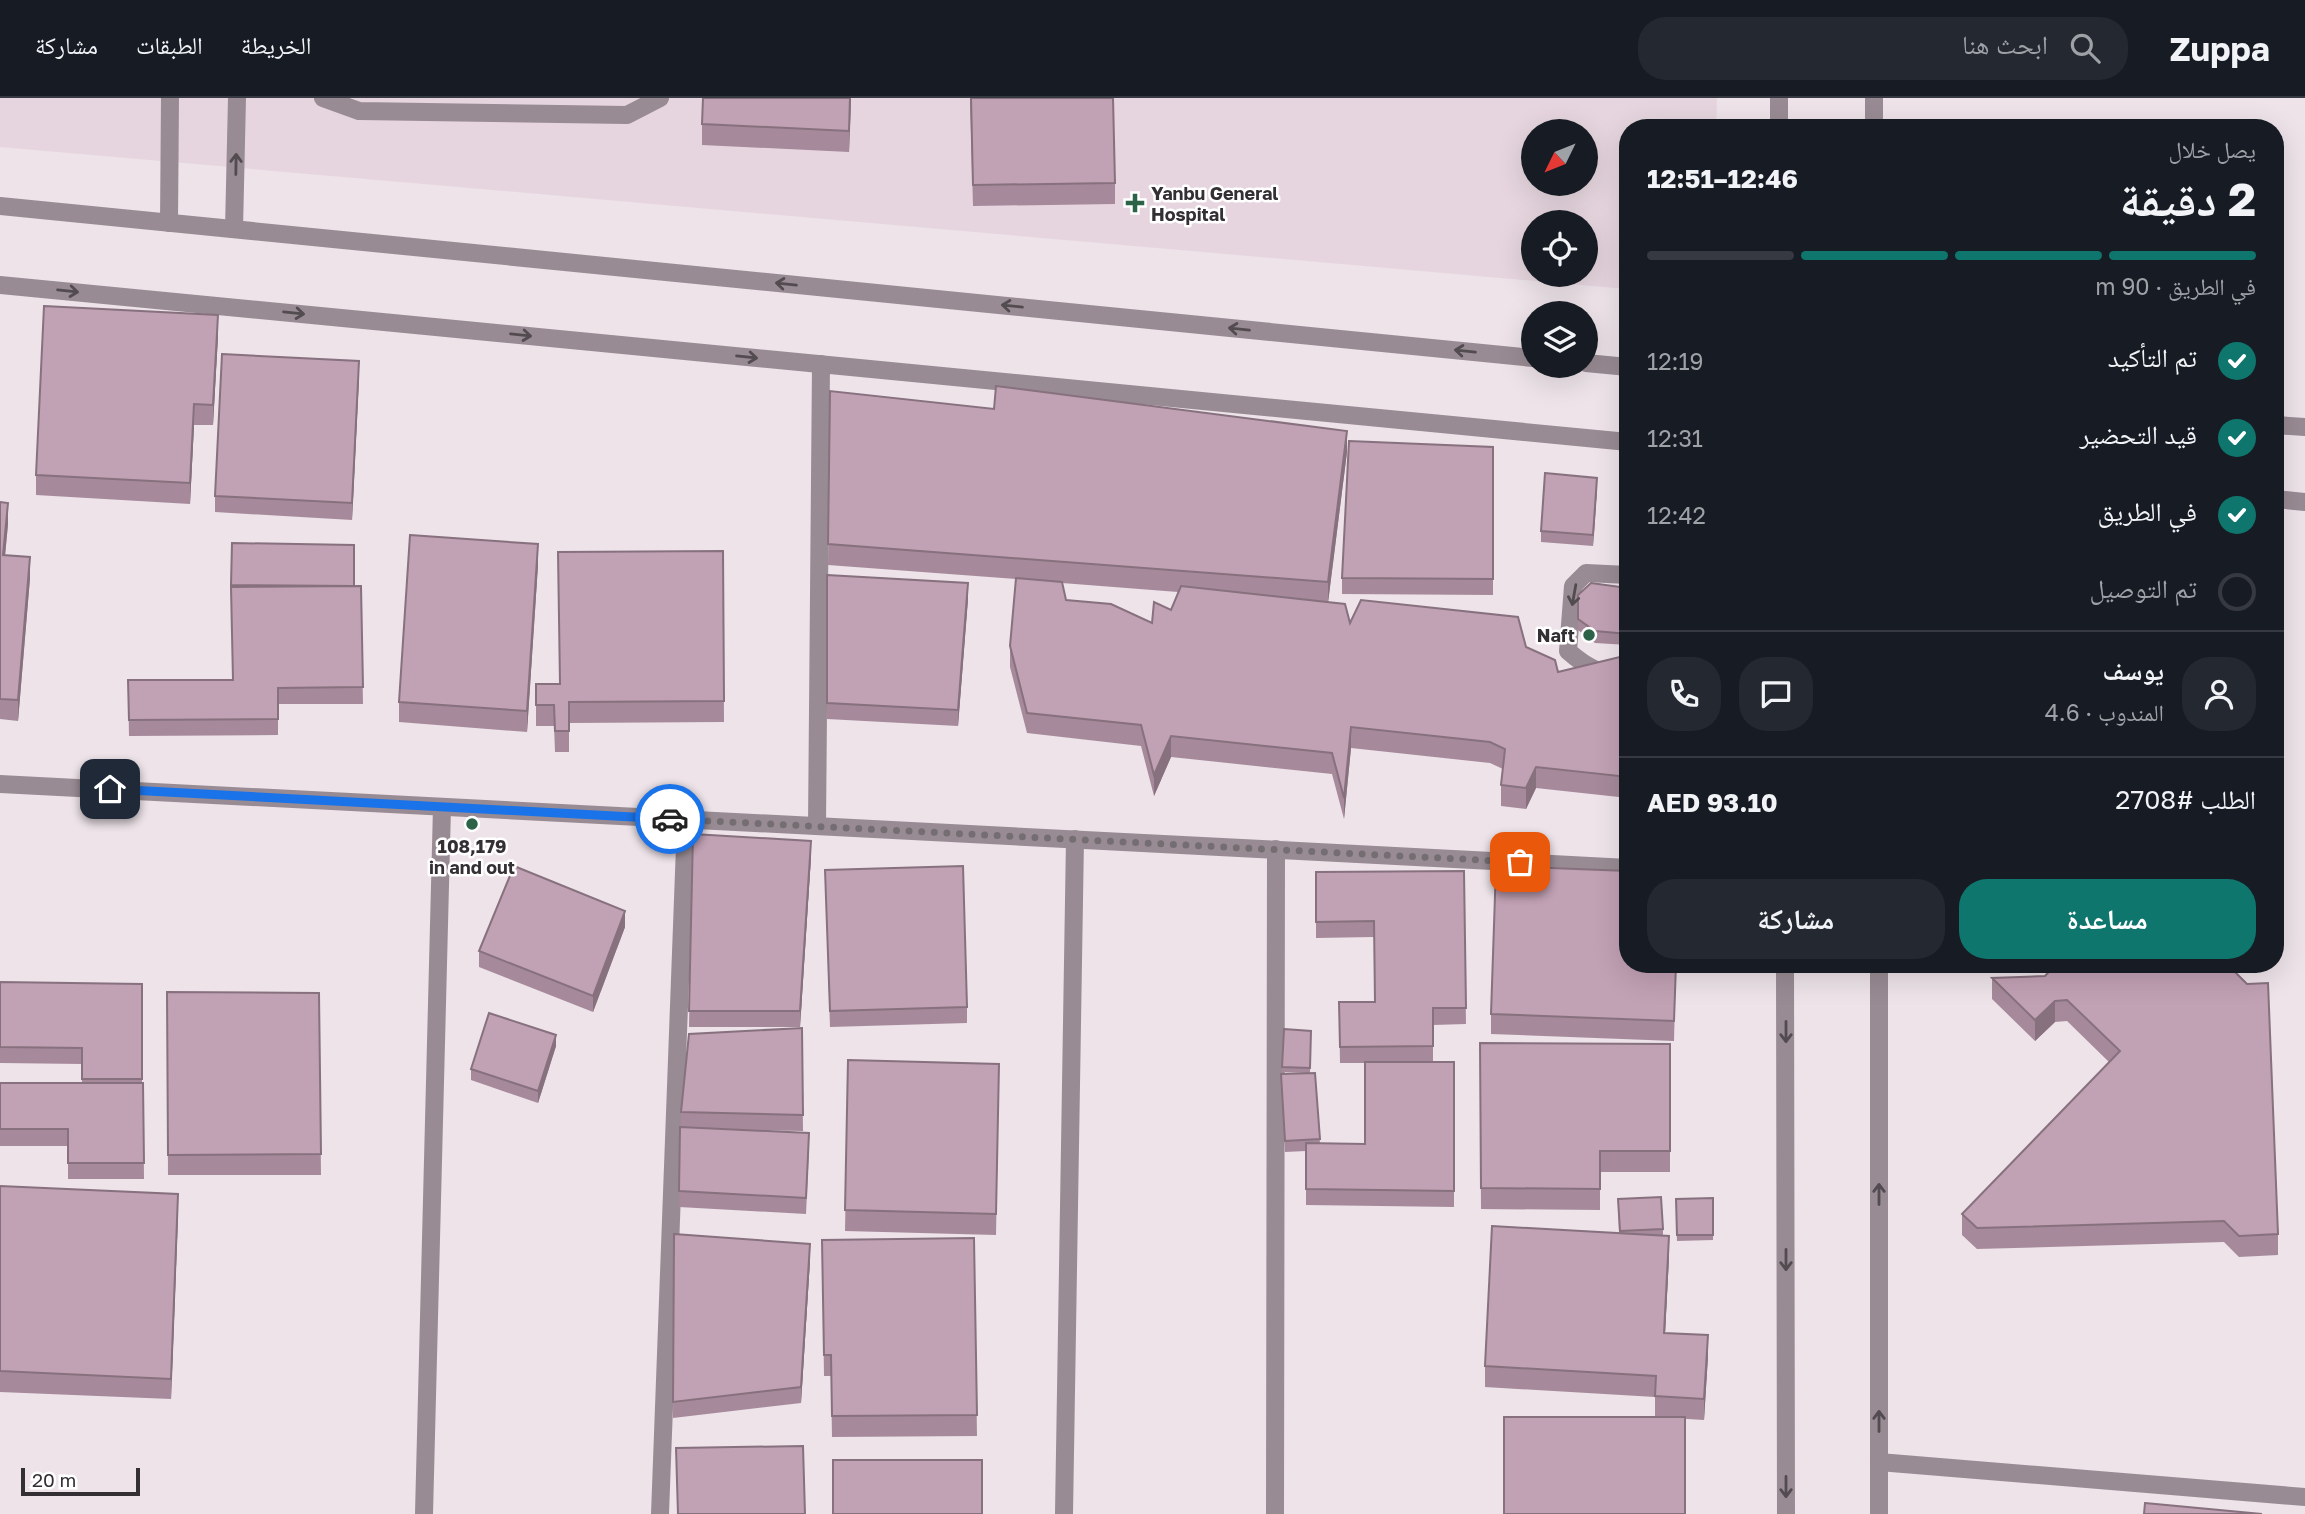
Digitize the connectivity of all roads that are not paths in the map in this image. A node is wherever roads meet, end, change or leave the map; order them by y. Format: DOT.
graph roads {
  1 [pos="170,98"];
  2 [pos="237,98"];
  3 [pos="323,98"];
  4 [pos="660,98"];
  5 [pos="1779,98"];
  6 [pos="1874,98"];
  7 [pos="1779,119"];
  8 [pos="1874,119"];
  9 [pos="0,206"];
  10 [pos="169,223"];
  11 [pos="234,229"];
  12 [pos="0,285"];
  13 [pos="1521,357"];
  14 [pos="821,364"];
  15 [pos="1598,364"];
  16 [pos="1619,367"];
  17 [pos="2284,426"];
  18 [pos="2305,427"];
  19 [pos="1619,441"];
  20 [pos="2284,500"];
  21 [pos="2305,502"];
  22 [pos="1619,575"];
  23 [pos="1619,676"];
  24 [pos="0,784"];
  25 [pos="442,807"];
  26 [pos="686,819"];
  27 [pos="817,826"];
  28 [pos="1075,839"];
  29 [pos="1276,849"];
  30 [pos="1619,867"];
  31 [pos="1786,973"];
  32 [pos="1879,973"];
  33 [pos="1879,1462"];
  34 [pos="2305,1497"];
  35 [pos="424,1514"];
  36 [pos="660,1514"];
  37 [pos="1064,1514"];
  38 [pos="1275,1514"];
  39 [pos="1786,1514"];
  40 [pos="1879,1514"];
  1 -- 10 [label="street"];
  11 -- 2 [label="street, one-way"];
  3 -- 4 [label="street"];
  5 -- 7 [label="street"];
  6 -- 8 [label="street"];
  9 -- 10 [label="street"];
  10 -- 11 [label="street"];
  13 -- 11 [label="street, one-way"];
  12 -- 14 [label="street, one-way"];
  14 -- 19 [label="street"];
  14 -- 27 [label="street"];
  15 -- 16 [label="street"];
  17 -- 18 [label="street"];
  20 -- 21 [label="street"];
  22 -- 23 [label="street, one-way"];
  24 -- 25 [label="street"];
  25 -- 26 [label="street"];
  25 -- 35 [label="street"];
  26 -- 27 [label="street"];
  26 -- 36 [label="street"];
  27 -- 28 [label="street"];
  28 -- 29 [label="street"];
  28 -- 37 [label="street"];
  29 -- 30 [label="street"];
  29 -- 38 [label="street"];
  31 -- 39 [label="street, one-way"];
  33 -- 32 [label="street, one-way"];
  33 -- 34 [label="street"];
  33 -- 40 [label="street"];
}
